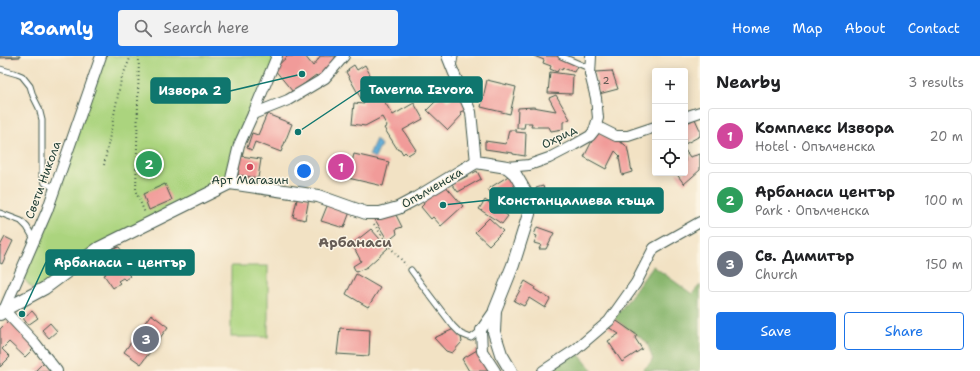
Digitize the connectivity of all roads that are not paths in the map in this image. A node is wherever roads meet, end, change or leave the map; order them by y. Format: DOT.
graph roads {
  1 [pos="102,56"];
  2 [pos="277,56"];
  3 [pos="344,56"];
  4 [pos="447,56"];
  5 [pos="455,56"];
  6 [pos="561,56"];
  7 [pos="591,56"];
  8 [pos="0,69"];
  9 [pos="591,69"];
  10 [pos="453,71"];
  11 [pos="700,112"];
  12 [pos="253,114"];
  13 [pos="688,116"];
  14 [pos="596,126"];
  15 [pos="652,128"];
  16 [pos="476,162"];
  17 [pos="506,167"];
  18 [pos="230,183"];
  19 [pos="54,188"];
  20 [pos="0,213"];
  21 [pos="700,222"];
  22 [pos="34,240"];
  23 [pos="411,270"];
  24 [pos="495,310"];
  25 [pos="1,311"];
  26 [pos="481,330"];
  27 [pos="57,371"];
  28 [pos="494,371"];
  29 [pos="511,371"];
  30 [pos="543,371"];
  1 -- 19 [label="street, Свети Никола"];
  2 -- 12 [label="street"];
  3 -- 12 [label="street"];
  4 -- 10 [label="street"];
  5 -- 10 [label="lane"];
  6 -- 9 [label="lane"];
  7 -- 9 [label="street"];
  8 -- 19 [label="lane"];
  9 -- 14 [label="street"];
  10 -- 16 [label="street"];
  11 -- 13 [label="street"];
  12 -- 18 [label="street"];
  14 -- 15 [label="street"];
  14 -- 17 [label="street, Охрид"];
  16 -- 17 [label="street, Опълченска"];
  16 -- 18 [label="street, Опълченска"];
  17 -- 24 [label="street"];
  18 -- 25 [label="street"];
  19 -- 22 [label="street, Свети Никола"];
  20 -- 22 [label="lane"];
  21 -- 30 [label="street"];
  22 -- 25 [label="street, Свети Никола"];
  23 -- 26 [label="lane"];
  24 -- 26 [label="street"];
  24 -- 29 [label="street"];
  25 -- 27 [label="street"];
  26 -- 28 [label="street"];
}
